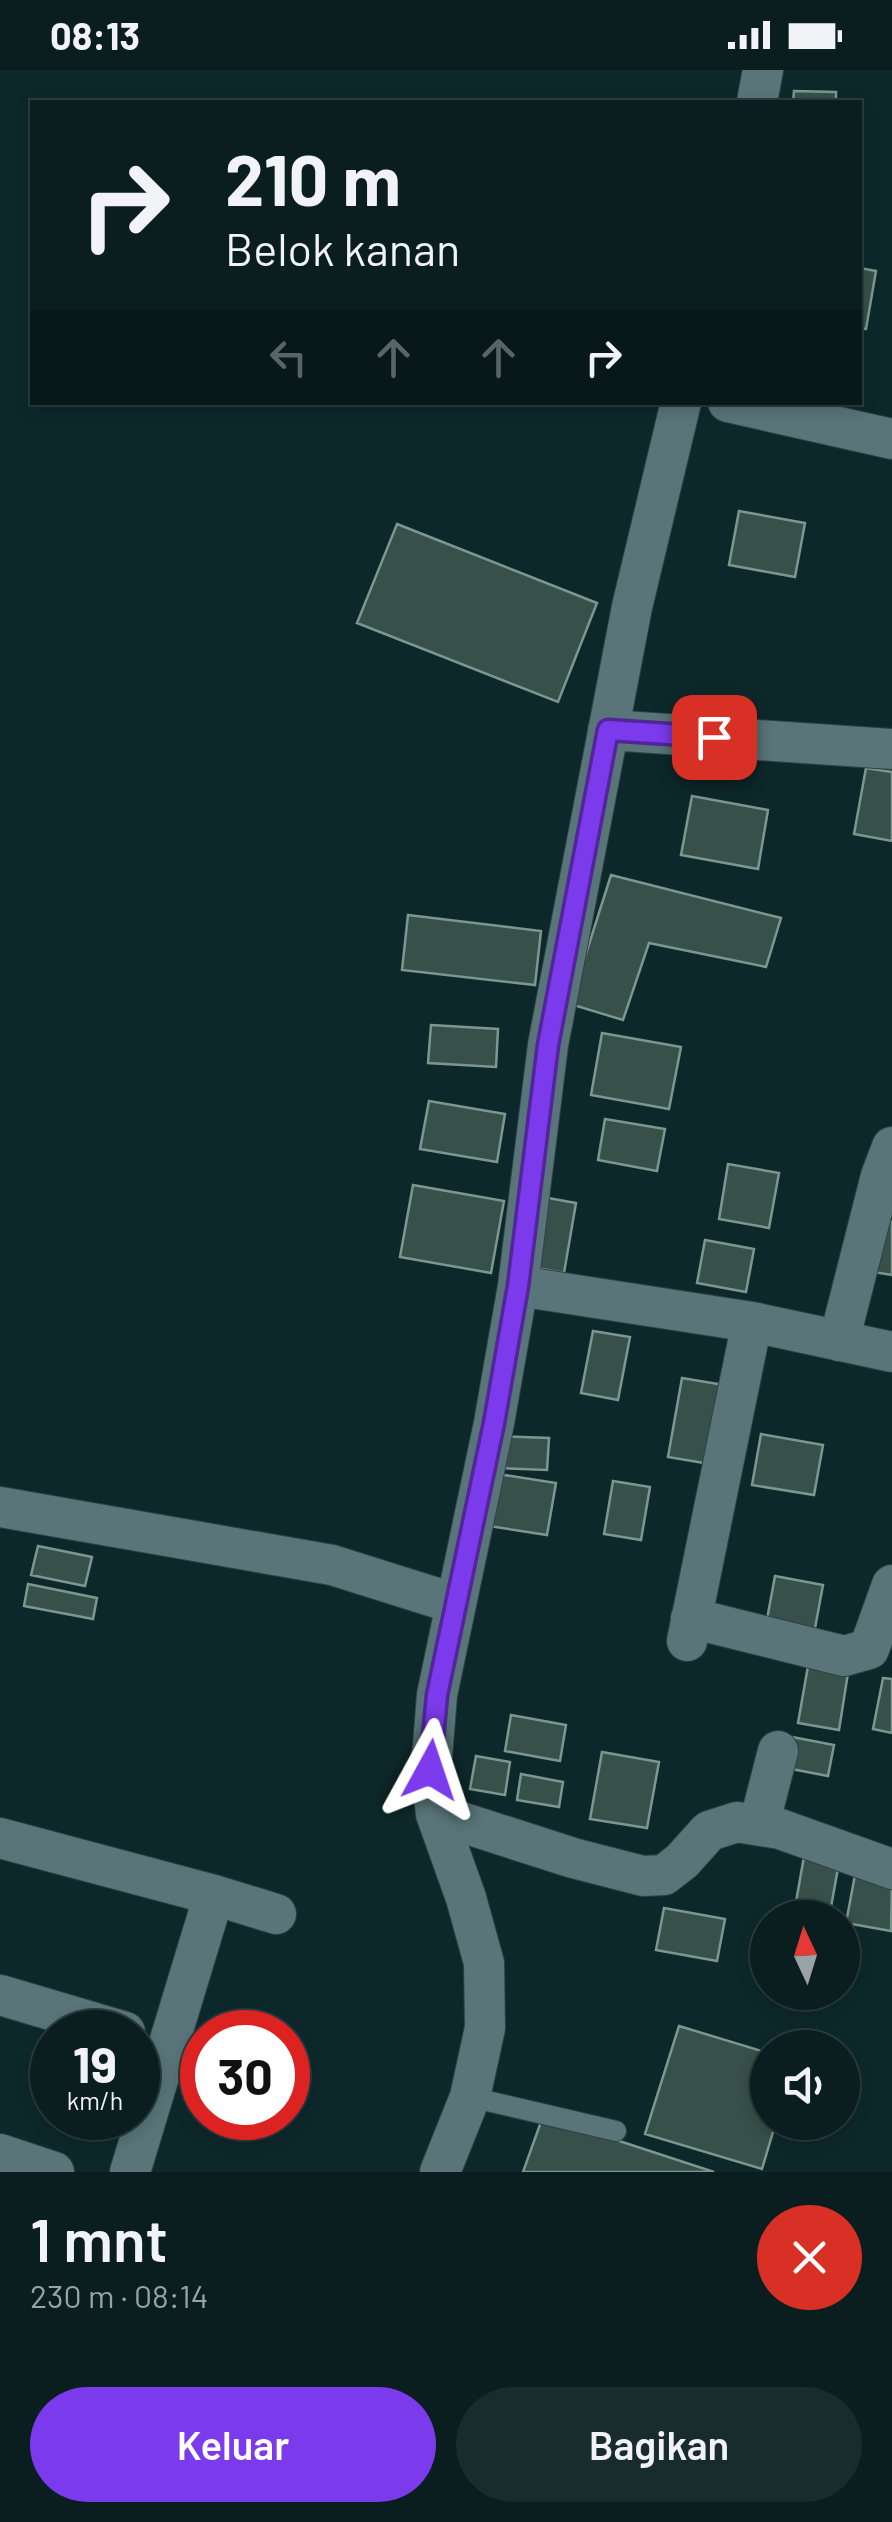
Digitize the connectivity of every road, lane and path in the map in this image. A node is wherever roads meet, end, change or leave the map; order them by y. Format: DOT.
graph roads {
  1 [pos="763,70"];
  2 [pos="758,100"];
  3 [pos="681,405"];
  4 [pos="741,405"];
  5 [pos="892,439"];
  6 [pos="608,730"];
  7 [pos="892,749"];
  8 [pos="891,1153"];
  9 [pos="518,1286"];
  10 [pos="752,1322"];
  11 [pos="839,1341"];
  12 [pos="892,1352"];
  13 [pos="0,1507"];
  14 [pos="892,1585"];
  15 [pos="456,1604"];
  16 [pos="778,1751"];
  17 [pos="436,1814"];
  18 [pos="759,1825"];
  19 [pos="0,1838"];
  20 [pos="892,1869"];
  21 [pos="214,1895"];
  22 [pos="276,1914"];
  23 [pos="0,1995"];
  24 [pos="51,2010"];
  25 [pos="169,2046"];
  26 [pos="470,2098"];
  27 [pos="616,2132"];
  28 [pos="0,2154"];
  29 [pos="54,2172"];
  30 [pos="130,2172"];
  31 [pos="440,2172"];
  1 -- 2 [label="street"];
  3 -- 6 [label="street"];
  4 -- 5 [label="street"];
  6 -- 7 [label="street"];
  6 -- 9 [label="street"];
  8 -- 11 [label="street"];
  9 -- 10 [label="street"];
  9 -- 15 [label="street"];
  10 -- 11 [label="street"];
  10 -- 14 [label="street"];
  11 -- 12 [label="street"];
  13 -- 15 [label="street"];
  15 -- 17 [label="street"];
  16 -- 18 [label="street"];
  17 -- 18 [label="street"];
  17 -- 26 [label="street"];
  18 -- 20 [label="street"];
  19 -- 21 [label="street"];
  21 -- 22 [label="street"];
  21 -- 25 [label="street"];
  23 -- 24 [label="street"];
  25 -- 30 [label="street"];
  26 -- 27 [label="lane"];
  26 -- 31 [label="street"];
  28 -- 29 [label="street"];
}
